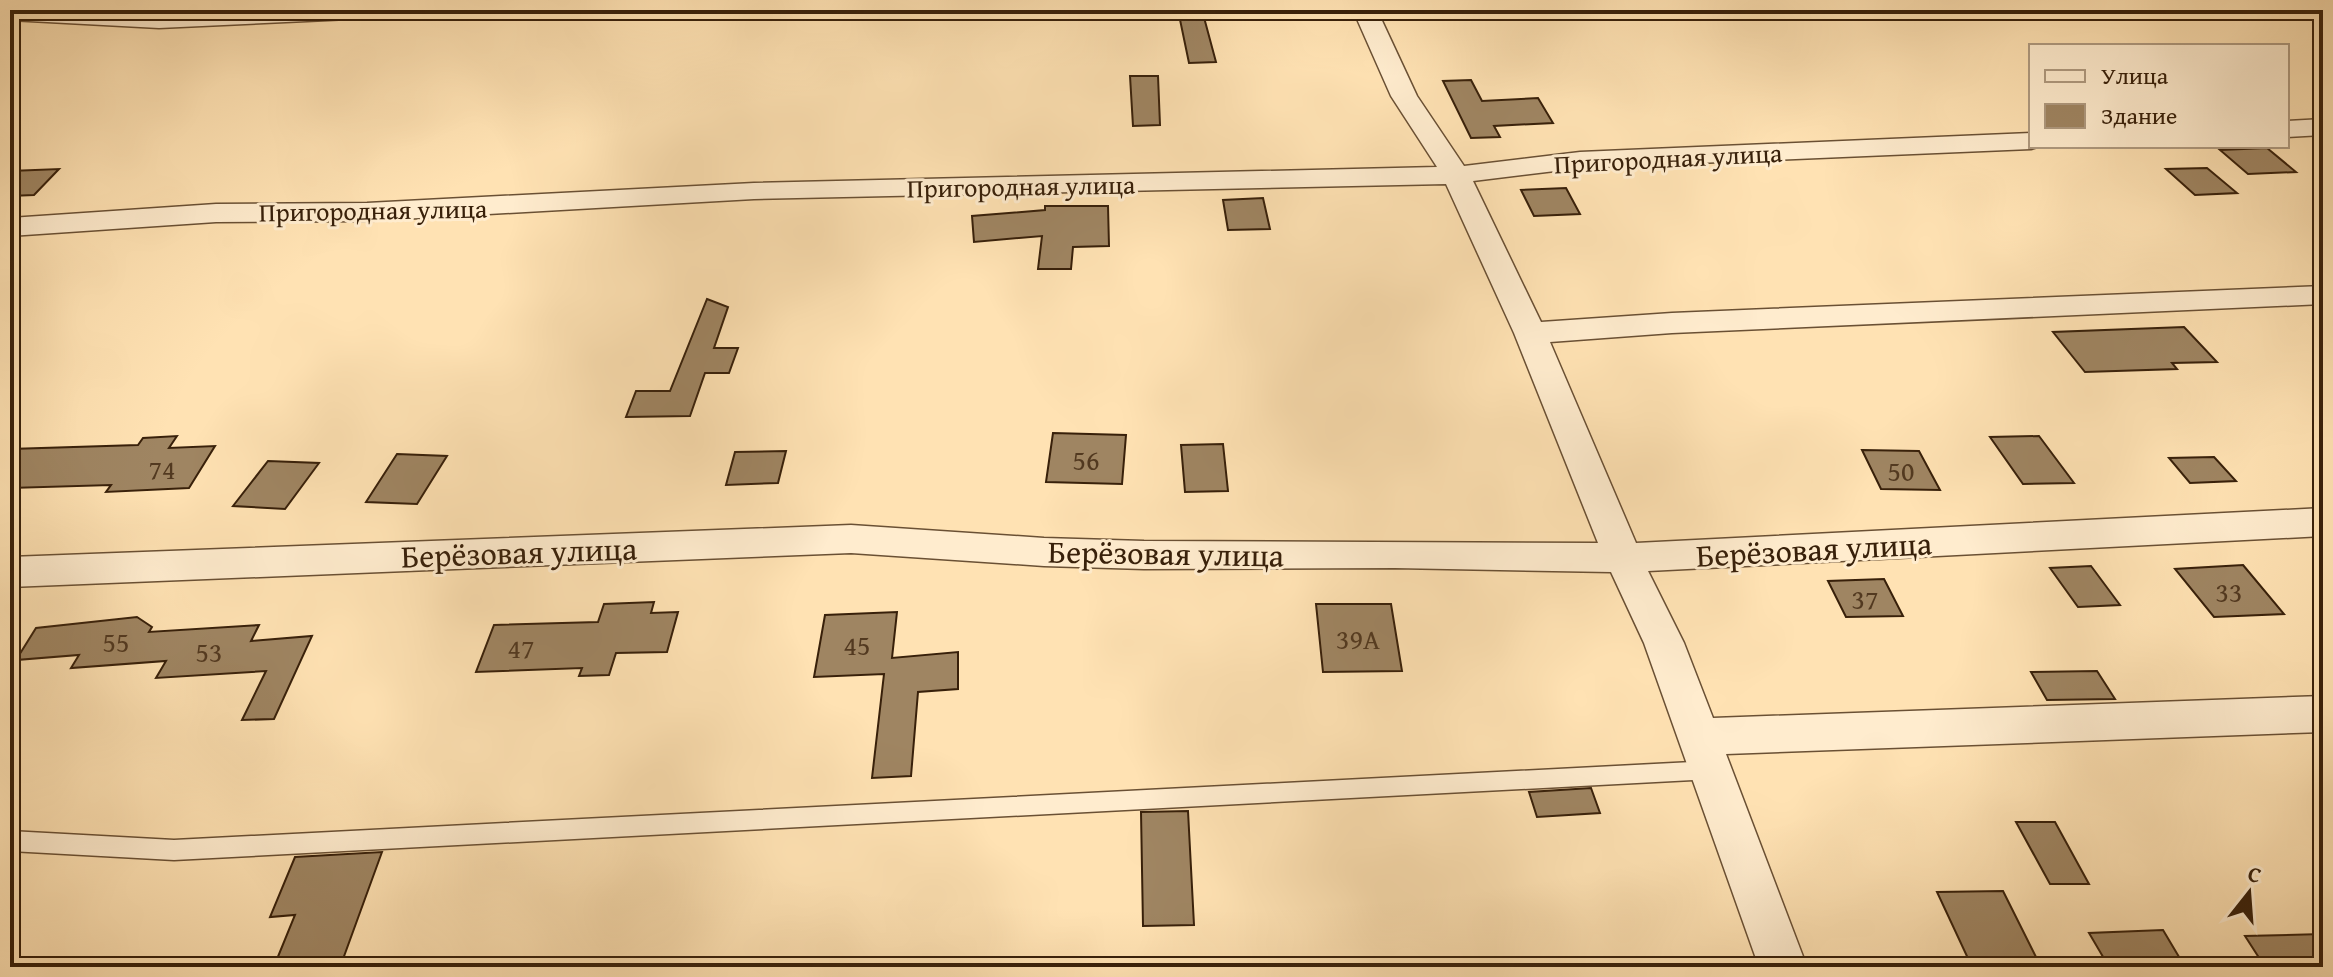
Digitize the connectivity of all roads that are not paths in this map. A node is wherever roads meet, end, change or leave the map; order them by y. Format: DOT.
graph roads {
  1 [pos="392,10"];
  2 [pos="1365,10"];
  3 [pos="10,13"];
  4 [pos="2323,127"];
  5 [pos="2289,129"];
  6 [pos="2029,141"];
  7 [pos="1456,175"];
  8 [pos="10,227"];
  9 [pos="2323,295"];
  10 [pos="1530,333"];
  11 [pos="2323,522"];
  12 [pos="1623,558"];
  13 [pos="10,572"];
  14 [pos="2323,714"];
  15 [pos="1706,754"];
  16 [pos="10,841"];
  17 [pos="1783,967"];
  1 -- 3 [label="street"];
  2 -- 7 [label="street"];
  4 -- 5 [label="street"];
  6 -- 7 [label="street, Пригородная улица"];
  7 -- 8 [label="street, Пригородная улица"];
  7 -- 10 [label="street"];
  9 -- 10 [label="street"];
  10 -- 12 [label="street"];
  11 -- 12 [label="street, Берёзовая улица"];
  12 -- 13 [label="street, Берёзовая улица"];
  12 -- 15 [label="street"];
  14 -- 15 [label="street"];
  15 -- 16 [label="lane"];
  15 -- 17 [label="street"];
}
